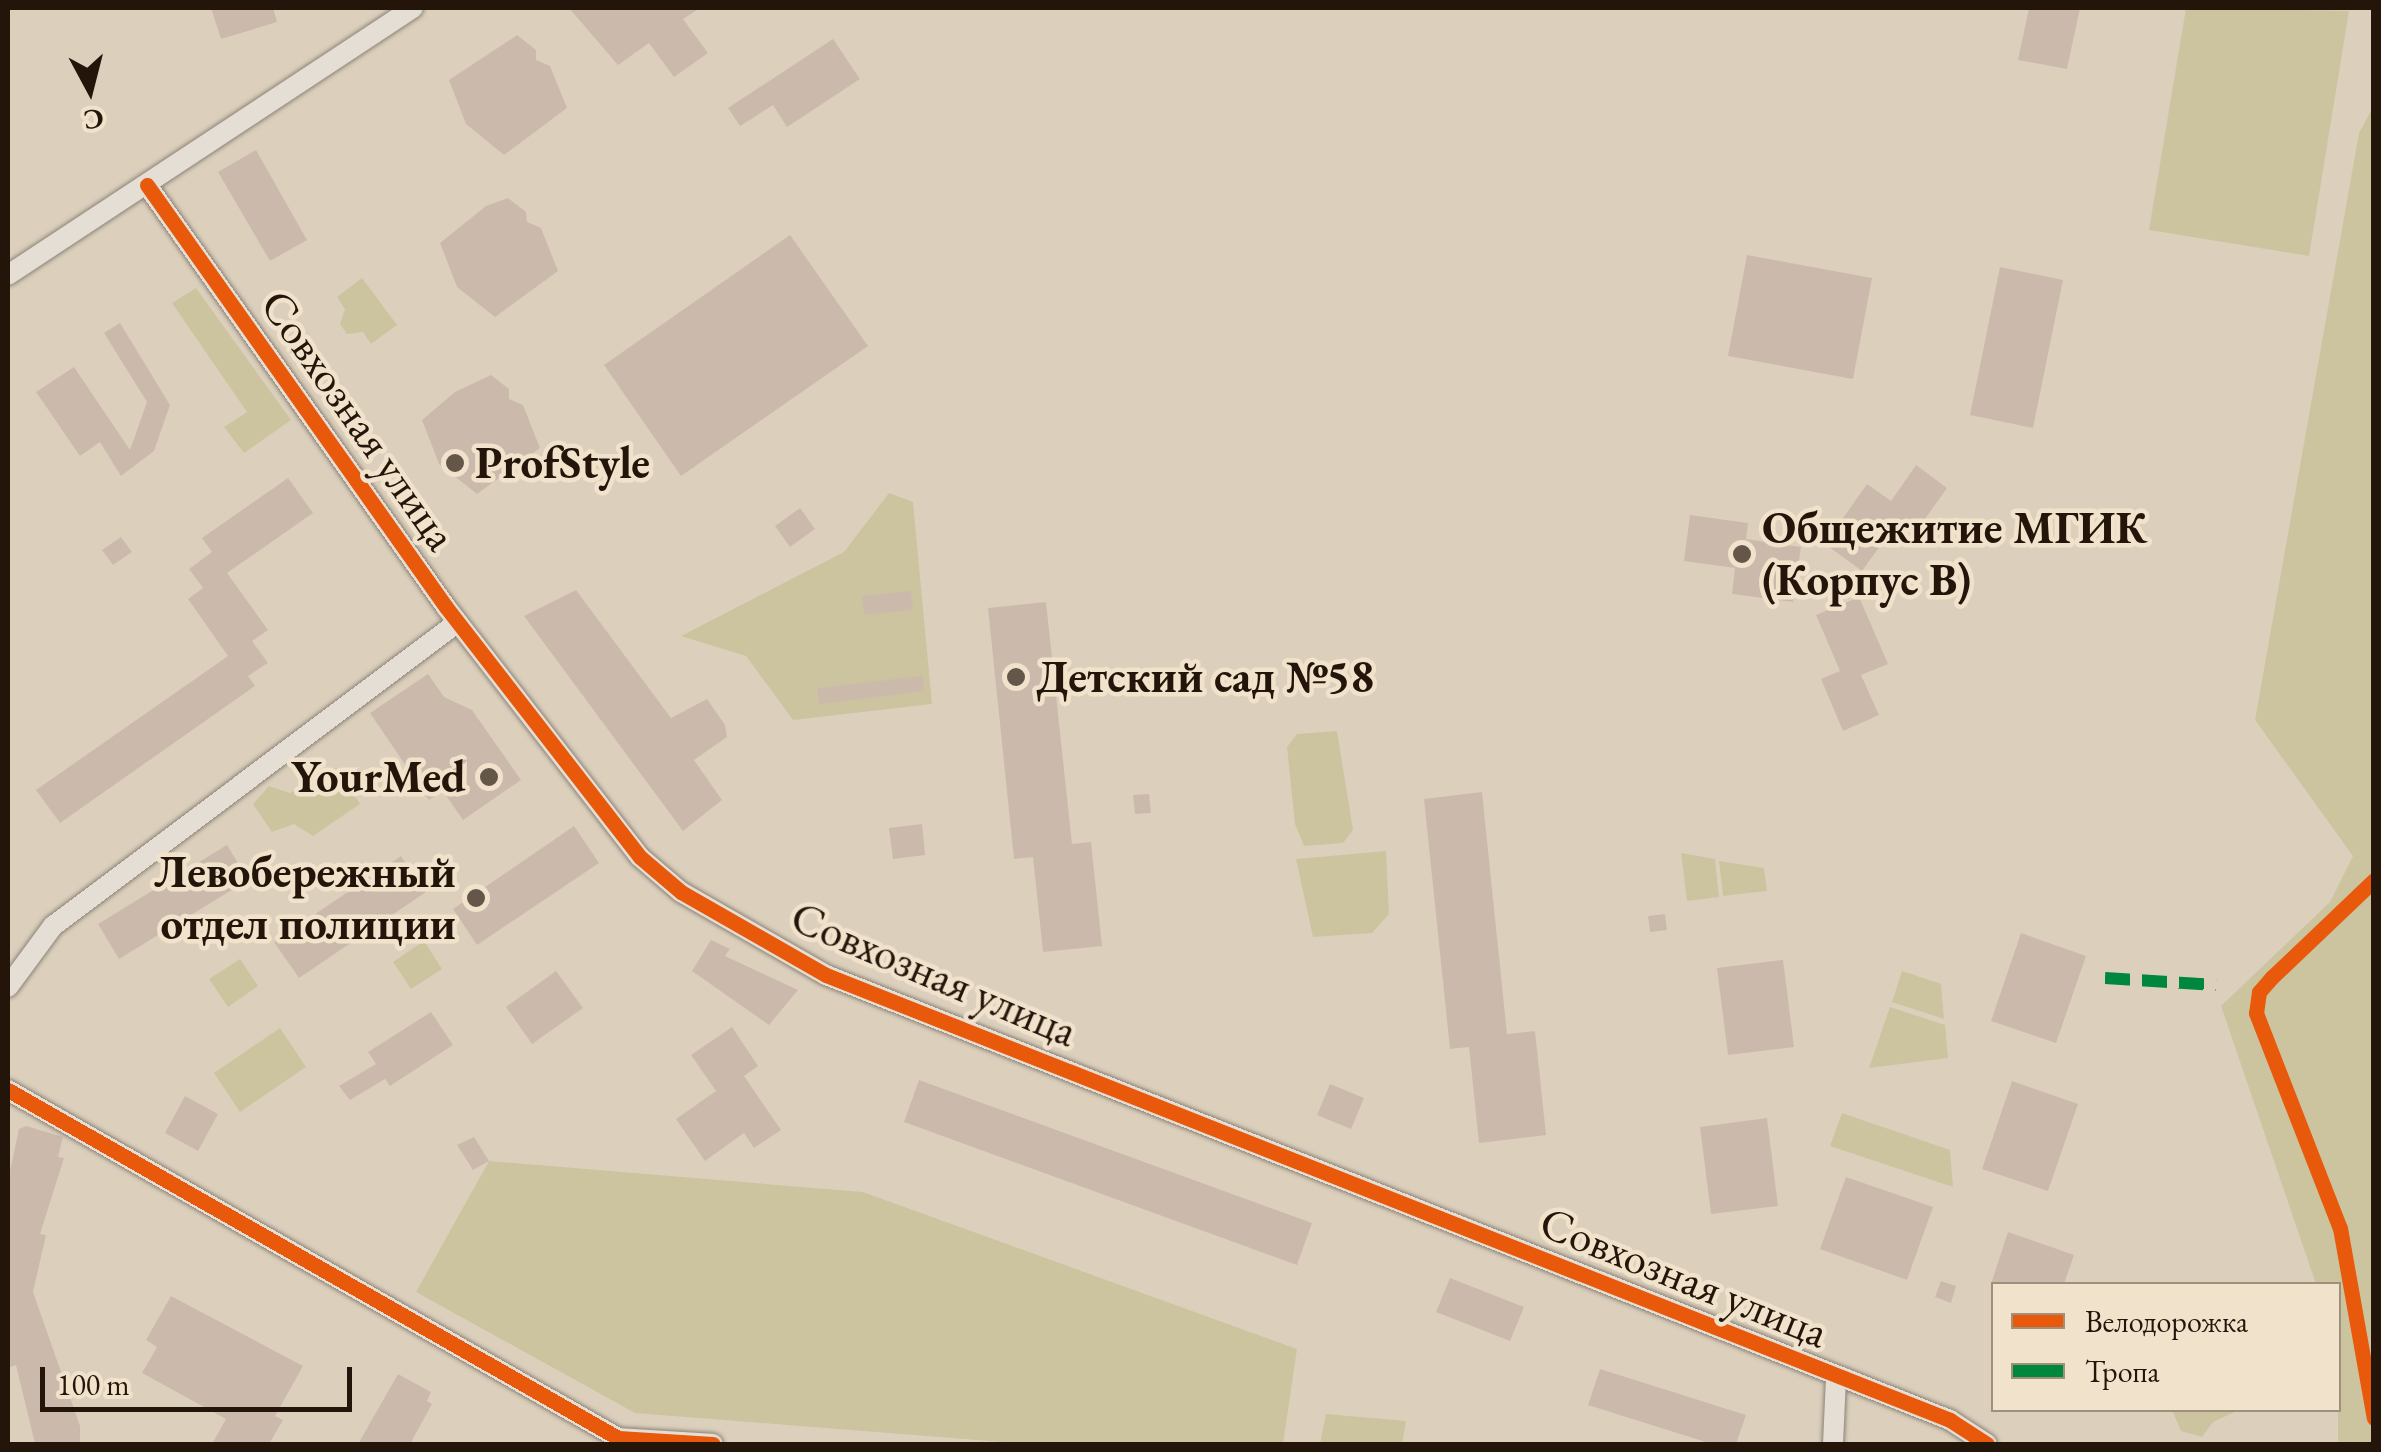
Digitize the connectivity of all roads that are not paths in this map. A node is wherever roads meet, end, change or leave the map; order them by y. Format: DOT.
graph roads {
  1 [pos="413,8"];
  2 [pos="147,185"];
  3 [pos="8,275"];
  4 [pos="458,622"];
  5 [pos="8,987"];
  6 [pos="8,1090"];
  7 [pos="1836,1380"];
  8 [pos="712,1444"];
  9 [pos="1833,1444"];
  10 [pos="1986,1444"];
  1 -- 2 [label="street"];
  2 -- 3 [label="street"];
  2 -- 4 [label="street, Совхозная улица"];
  4 -- 5 [label="street"];
  4 -- 7 [label="street, Совхозная улица"];
  6 -- 8 [label="street"];
  7 -- 9 [label="street, Совхозная улица"];
  7 -- 10 [label="street, Совхозная улица"];
}
